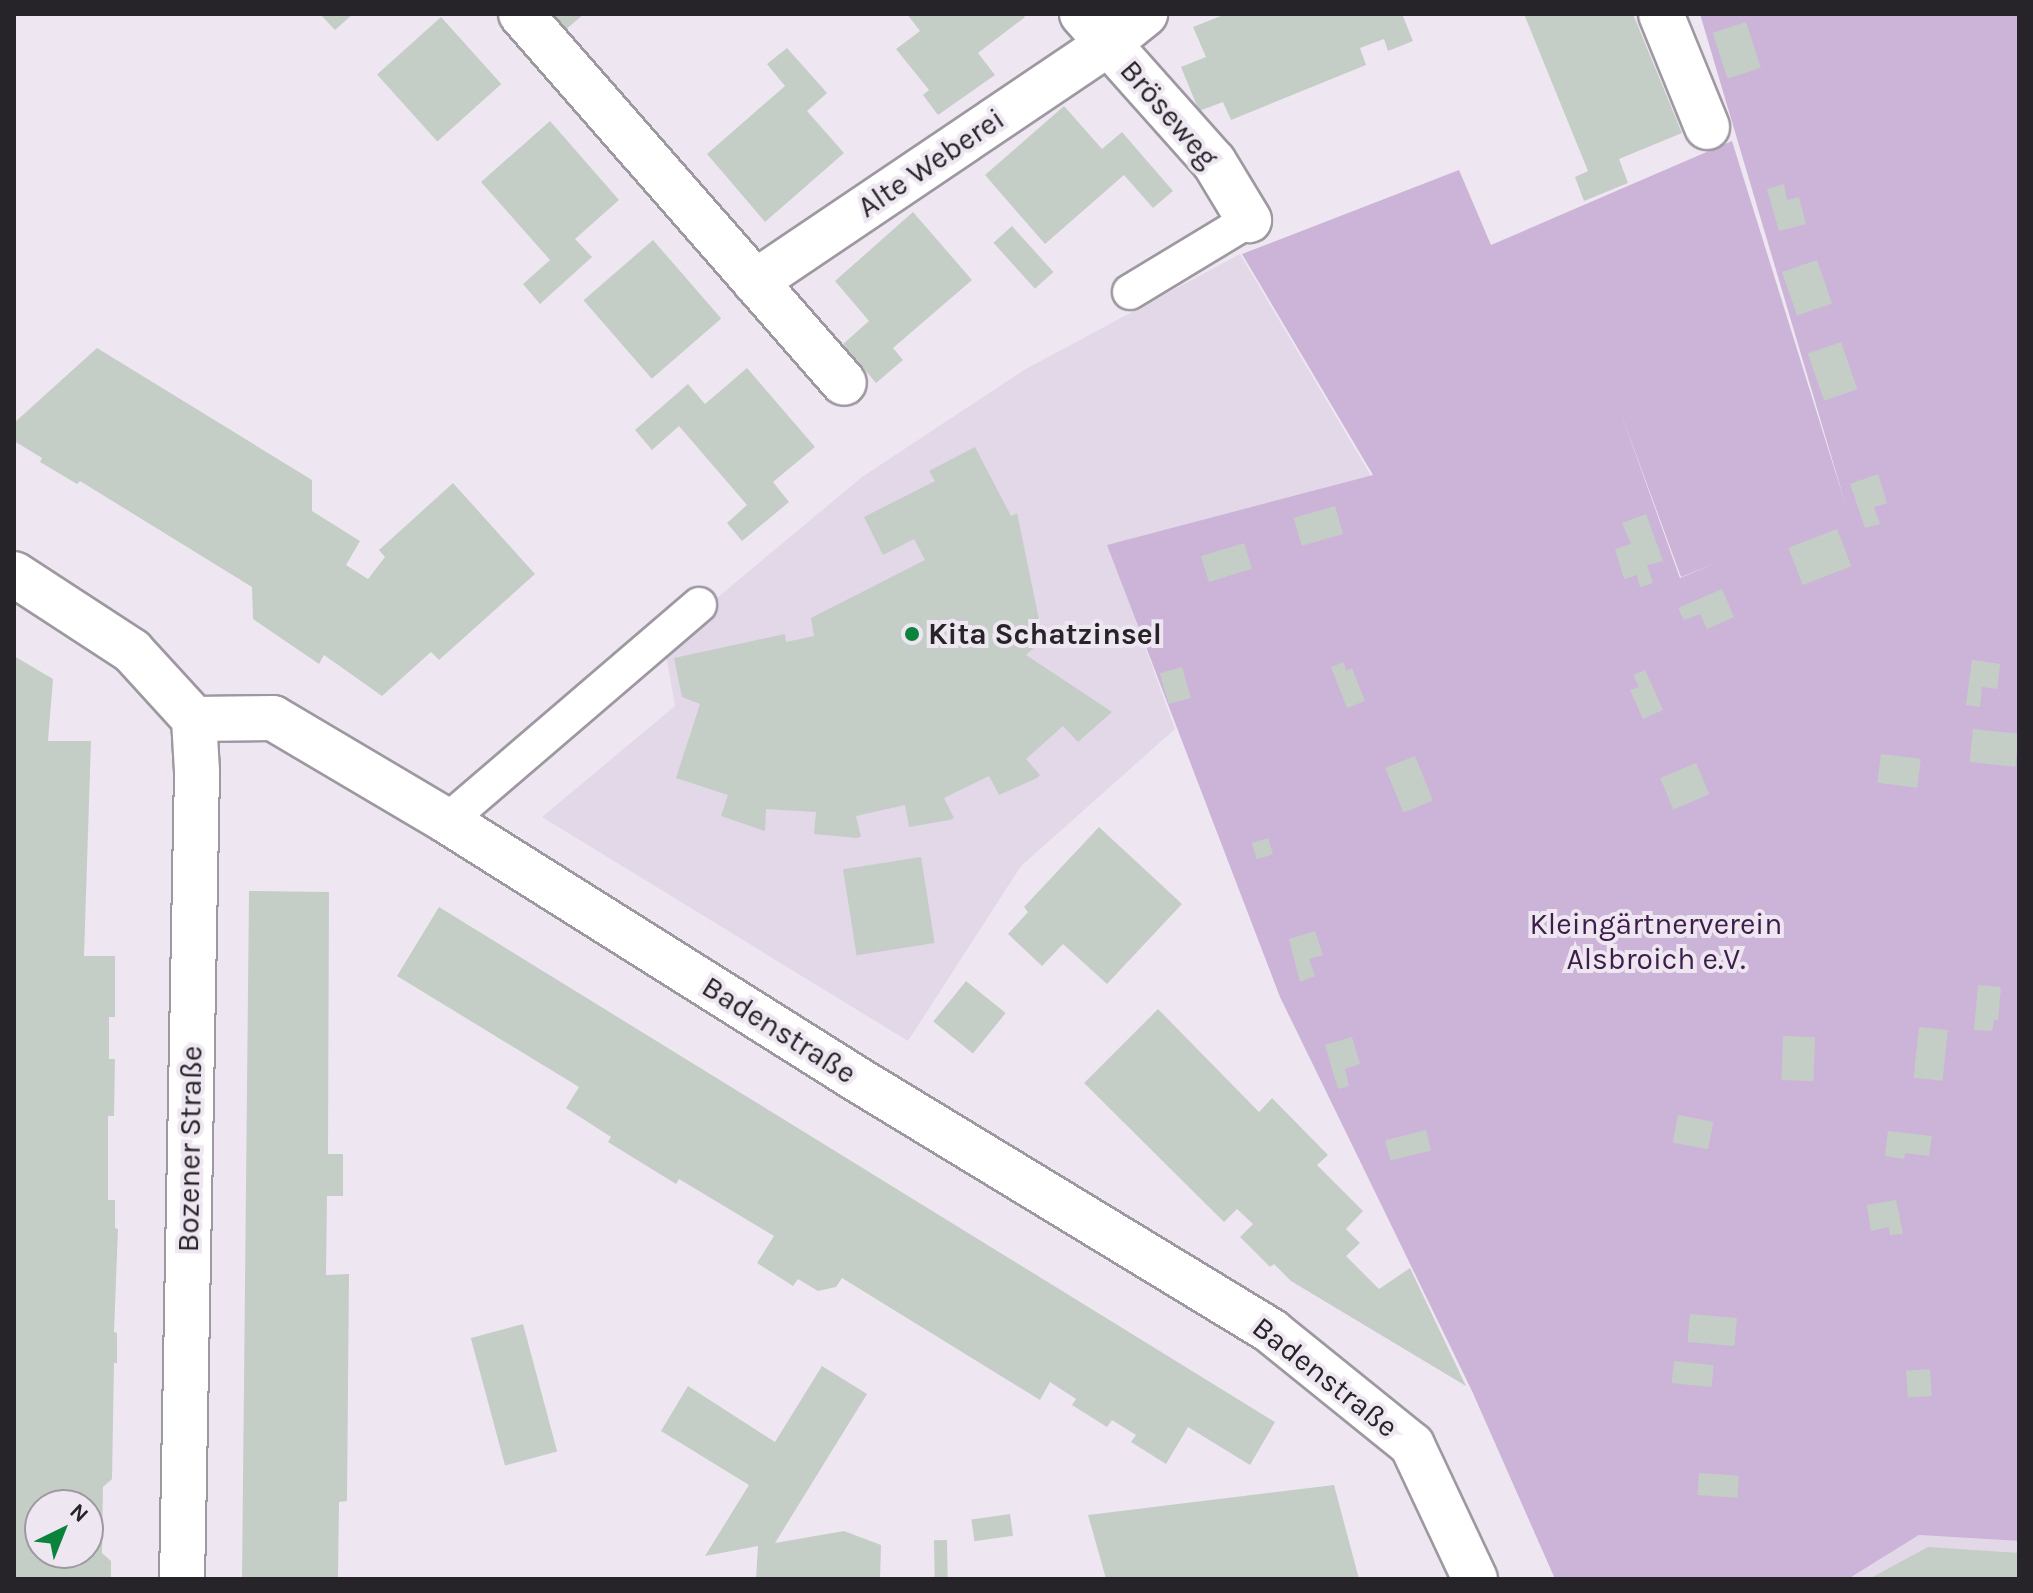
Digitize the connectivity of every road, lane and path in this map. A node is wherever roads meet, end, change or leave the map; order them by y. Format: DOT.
graph roads {
  1 [pos="521,14"];
  2 [pos="1145,14"];
  3 [pos="1661,14"];
  4 [pos="1095,29"];
  5 [pos="1707,127"];
  6 [pos="1249,220"];
  7 [pos="755,282"];
  8 [pos="1130,292"];
  9 [pos="844,383"];
  10 [pos="14,574"];
  11 [pos="699,605"];
  12 [pos="194,719"];
  13 [pos="447,821"];
  14 [pos="182,1579"];
  15 [pos="1475,1579"];
  1 -- 7 [label="street"];
  2 -- 4 [label="street, Alte Weberei"];
  3 -- 5 [label="street"];
  4 -- 6 [label="street, Bröseweg"];
  4 -- 7 [label="street, Alte Weberei"];
  6 -- 8 [label="lane"];
  7 -- 9 [label="street"];
  10 -- 12 [label="street"];
  11 -- 13 [label="lane"];
  12 -- 13 [label="street, Badenstraße"];
  12 -- 14 [label="street, Bozener Straße"];
  13 -- 15 [label="street, Badenstraße"];
}
